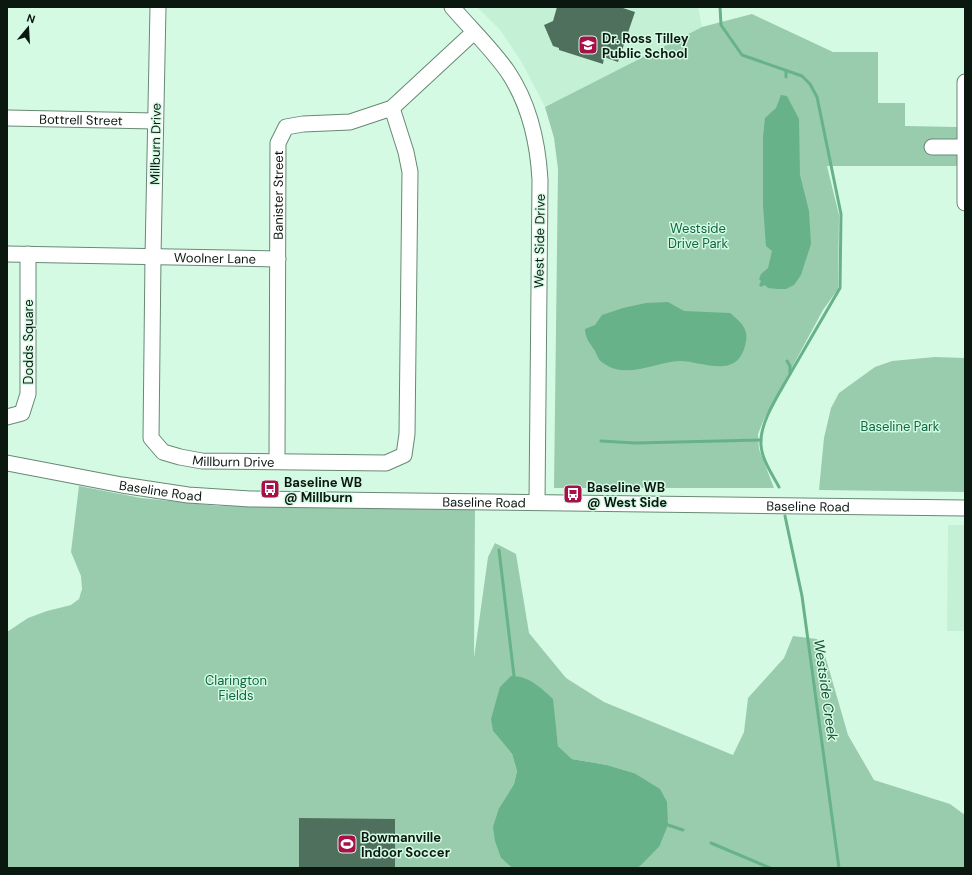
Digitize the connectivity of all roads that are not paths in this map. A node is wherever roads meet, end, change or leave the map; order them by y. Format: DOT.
graph roads {
  1 [pos="158,7"];
  2 [pos="452,7"];
  3 [pos="474,32"];
  4 [pos="965,82"];
  5 [pos="392,108"];
  6 [pos="7,118"];
  7 [pos="156,121"];
  8 [pos="932,147"];
  9 [pos="965,147"];
  10 [pos="965,203"];
  11 [pos="7,254"];
  12 [pos="28,254"];
  13 [pos="153,256"];
  14 [pos="278,259"];
  15 [pos="7,417"];
  16 [pos="277,461"];
  17 [pos="7,463"];
  18 [pos="537,502"];
  19 [pos="965,508"];
  1 -- 7 [label="street, Millburn Drive"];
  2 -- 3 [label="street, West Side Drive"];
  3 -- 5 [label="street, Banister Street"];
  3 -- 18 [label="street, West Side Drive"];
  4 -- 9 [label="street"];
  5 -- 14 [label="street, Banister Street"];
  5 -- 16 [label="street, Millburn Drive"];
  6 -- 7 [label="street, Bottrell Street"];
  7 -- 13 [label="street, Millburn Drive"];
  8 -- 9 [label="street"];
  9 -- 10 [label="street"];
  11 -- 12 [label="street"];
  12 -- 13 [label="street"];
  12 -- 15 [label="street, Dodds Square"];
  13 -- 14 [label="street, Woolner Lane"];
  13 -- 16 [label="street, Millburn Drive"];
  14 -- 16 [label="street, Banister Street"];
  17 -- 18 [label="street, Baseline Road"];
  18 -- 19 [label="street, Baseline Road"];
}
